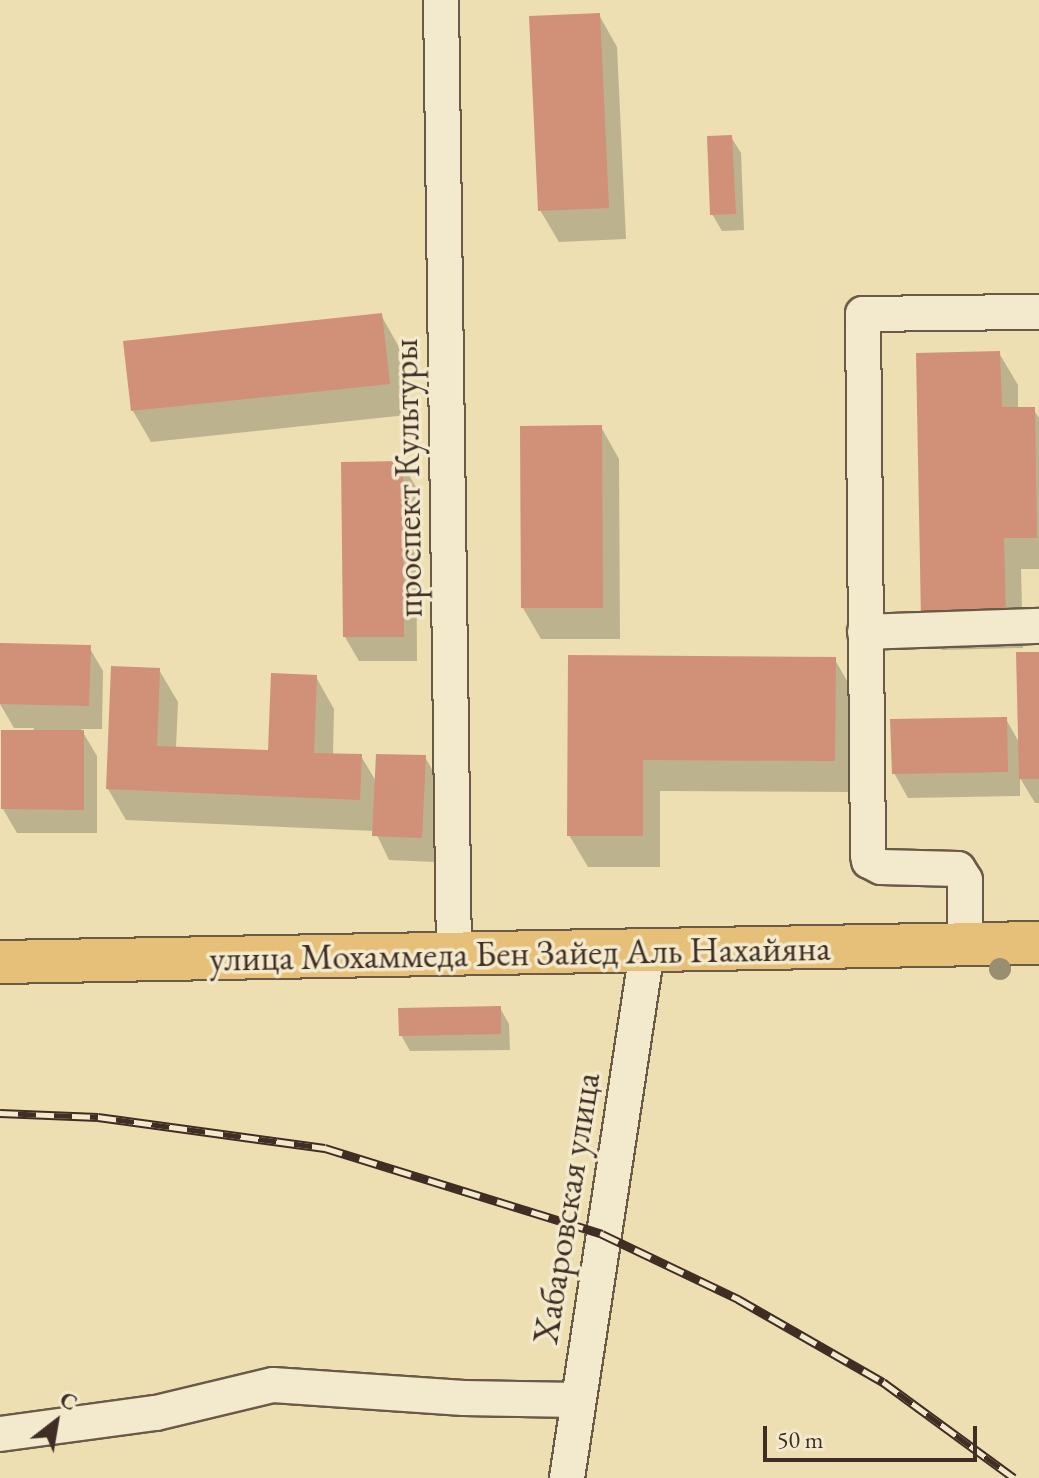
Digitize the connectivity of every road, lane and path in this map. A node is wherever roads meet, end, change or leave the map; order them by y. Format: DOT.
graph roads {
  1 [pos="441,0"];
  2 [pos="1039,312"];
  3 [pos="1039,626"];
  4 [pos="865,632"];
  5 [pos="1039,943"];
  6 [pos="965,945"];
  7 [pos="647,951"];
  8 [pos="454,955"];
  9 [pos="0,962"];
  10 [pos="578,1400"];
  11 [pos="0,1434"];
  12 [pos="567,1478"];
  1 -- 8 [label="street, проспект Культуры"];
  2 -- 4 [label="street"];
  3 -- 4 [label="street"];
  4 -- 6 [label="street"];
  5 -- 6 [label="main road, улица Мохаммеда Бен Зайед Аль Нахайяна"];
  6 -- 7 [label="main road, улица Мохаммеда Бен Зайед Аль Нахайяна"];
  7 -- 8 [label="main road, улица Мохаммеда Бен Зайед Аль Нахайяна"];
  7 -- 10 [label="street, Хабаровская улица"];
  8 -- 9 [label="main road, улица Мохаммеда Бен Зайед Аль Нахайяна"];
  10 -- 11 [label="street"];
  10 -- 12 [label="street, Хабаровская улица"];
}
